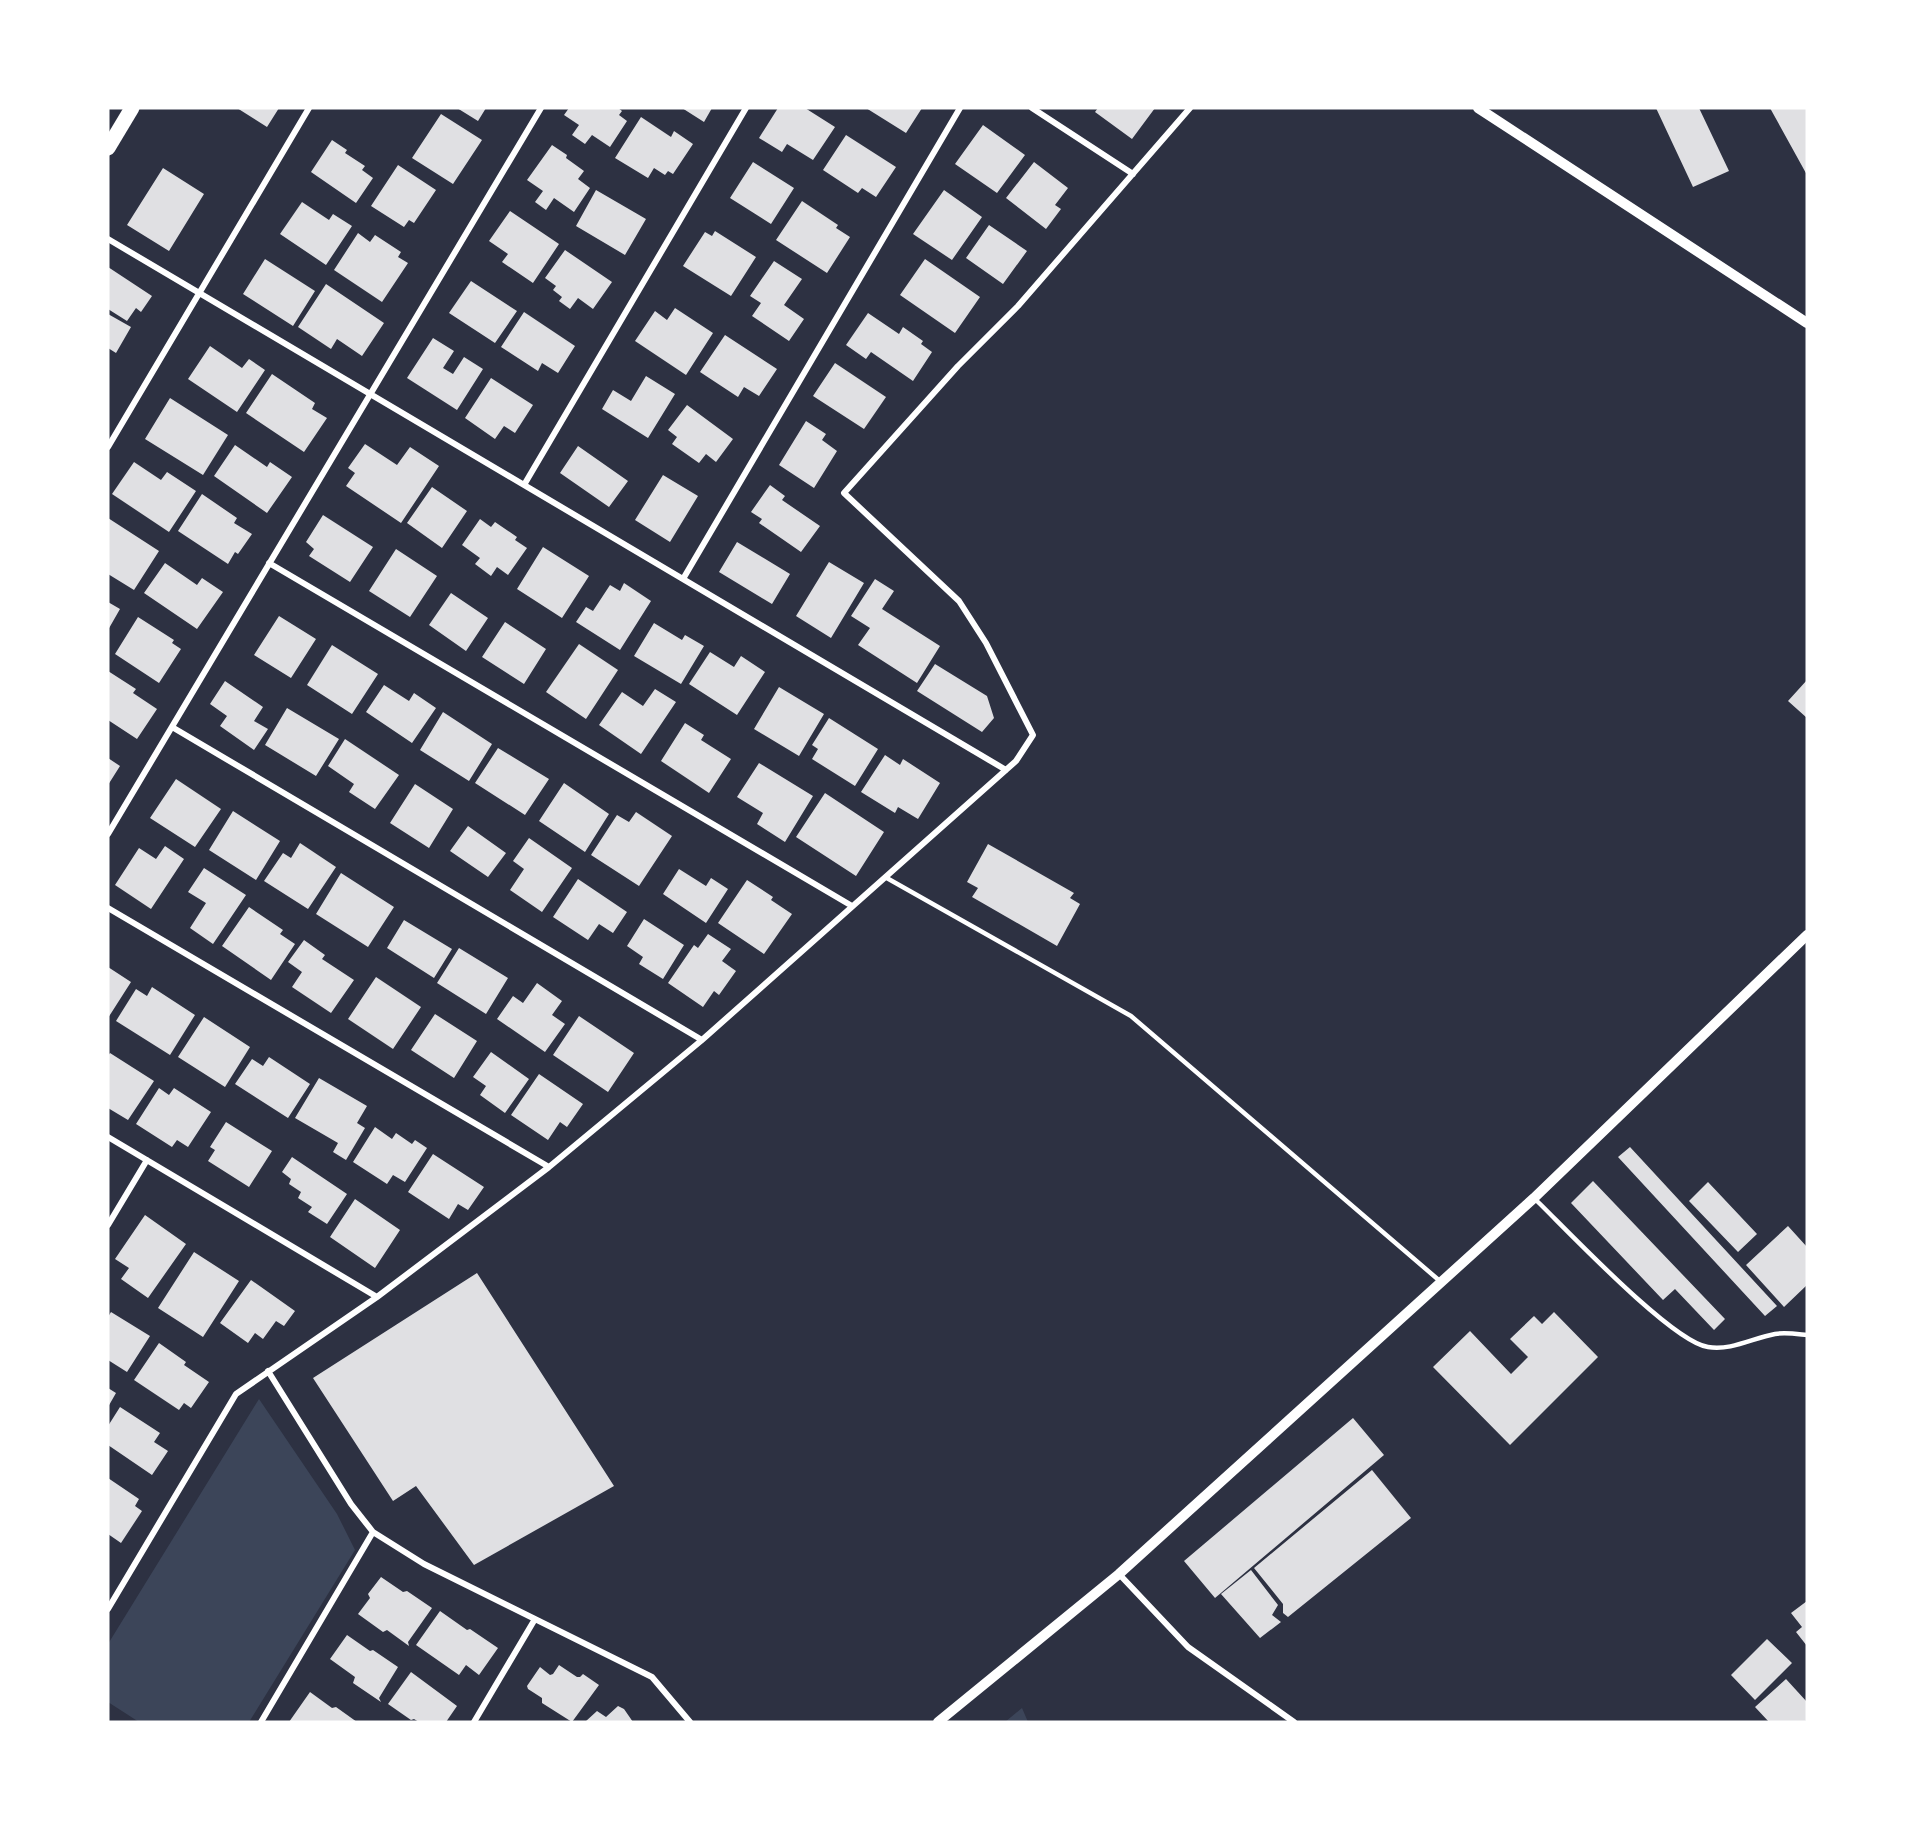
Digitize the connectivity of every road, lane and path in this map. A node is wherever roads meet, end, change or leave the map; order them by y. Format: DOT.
graph roads {
  1 [pos="132,108"];
  2 [pos="309,108"];
  3 [pos="541,108"];
  4 [pos="746,108"];
  5 [pos="960,108"];
  6 [pos="1032,108"];
  7 [pos="1190,108"];
  8 [pos="1478,108"];
  9 [pos="108,148"];
  10 [pos="1133,174"];
  11 [pos="108,239"];
  12 [pos="200,293"];
  13 [pos="1807,323"];
  14 [pos="370,394"];
  15 [pos="108,447"];
  16 [pos="524,485"];
  17 [pos="269,563"];
  18 [pos="683,579"];
  19 [pos="172,728"];
  20 [pos="1006,770"];
  21 [pos="108,834"];
  22 [pos="885,876"];
  23 [pos="852,906"];
  24 [pos="108,908"];
  25 [pos="1807,935"];
  26 [pos="702,1040"];
  27 [pos="108,1137"];
  28 [pos="147,1160"];
  29 [pos="549,1167"];
  30 [pos="1534,1198"];
  31 [pos="108,1225"];
  32 [pos="1441,1282"];
  33 [pos="377,1297"];
  34 [pos="1807,1335"];
  35 [pos="268,1371"];
  36 [pos="373,1532"];
  37 [pos="1119,1574"];
  38 [pos="108,1609"];
  39 [pos="536,1618"];
  40 [pos="261,1722"];
  41 [pos="474,1722"];
  42 [pos="690,1722"];
  43 [pos="938,1722"];
  44 [pos="1294,1722"];
  1 -- 9 [label="main road"];
  2 -- 12 [label="street"];
  3 -- 14 [label="street"];
  4 -- 16 [label="street"];
  5 -- 18 [label="street"];
  6 -- 10 [label="street"];
  7 -- 10 [label="street"];
  8 -- 13 [label="street"];
  10 -- 20 [label="street"];
  11 -- 12 [label="street"];
  12 -- 14 [label="street"];
  12 -- 15 [label="street"];
  14 -- 16 [label="street"];
  14 -- 17 [label="street"];
  16 -- 18 [label="street"];
  17 -- 19 [label="street"];
  17 -- 23 [label="street"];
  18 -- 20 [label="street"];
  19 -- 21 [label="street"];
  19 -- 26 [label="street"];
  20 -- 22 [label="street"];
  22 -- 23 [label="street"];
  22 -- 32 [label="lane"];
  23 -- 26 [label="street"];
  24 -- 29 [label="street"];
  25 -- 30 [label="street"];
  26 -- 29 [label="street"];
  27 -- 28 [label="street"];
  28 -- 31 [label="street"];
  28 -- 33 [label="street"];
  29 -- 33 [label="street"];
  30 -- 32 [label="street"];
  30 -- 34 [label="lane"];
  32 -- 37 [label="street"];
  33 -- 35 [label="street"];
  35 -- 36 [label="street"];
  35 -- 38 [label="street"];
  36 -- 39 [label="street"];
  36 -- 40 [label="street"];
  37 -- 43 [label="street"];
  37 -- 44 [label="street"];
  39 -- 41 [label="street"];
  39 -- 42 [label="street"];
}
